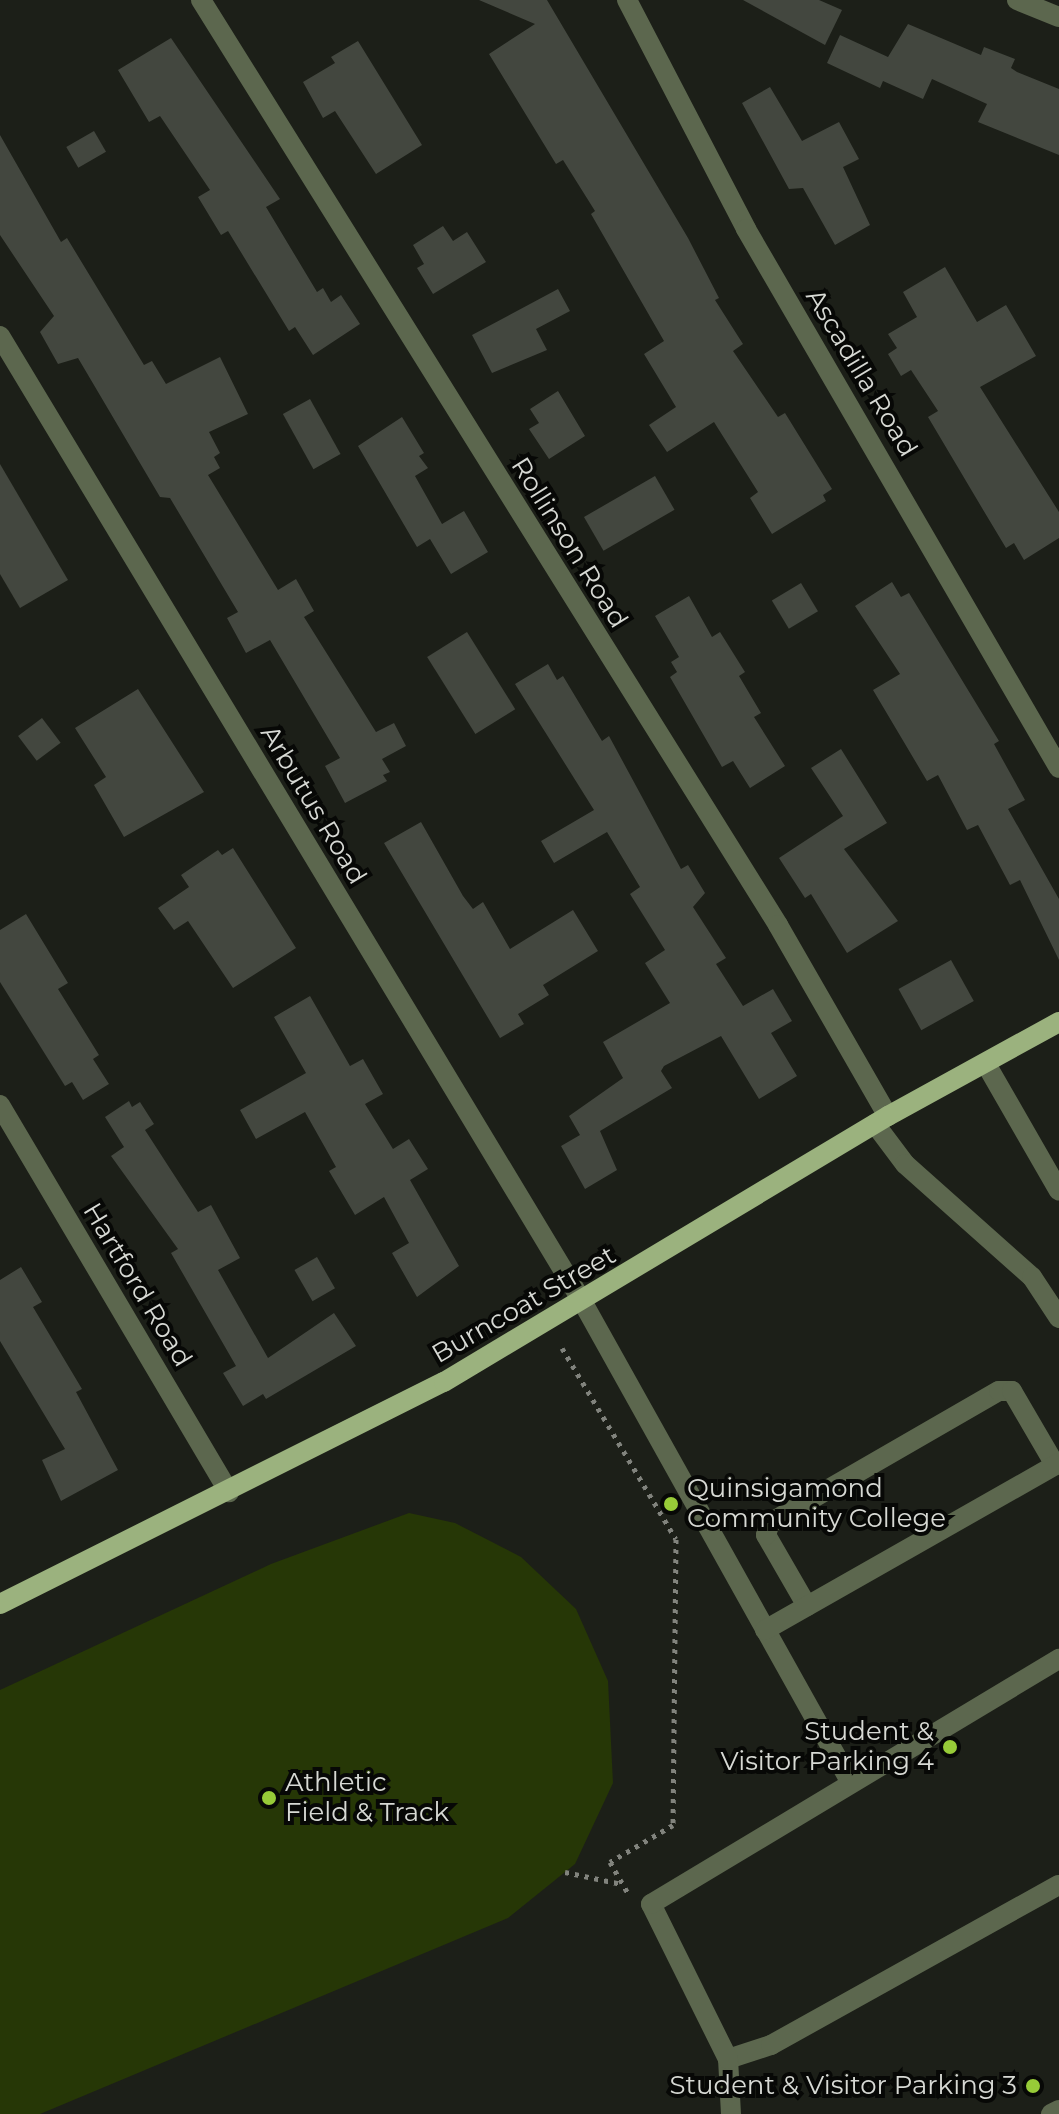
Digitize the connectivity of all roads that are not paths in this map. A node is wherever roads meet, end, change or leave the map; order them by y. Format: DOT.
graph roads {
  1 [pos="201,0"];
  2 [pos="627,0"];
  3 [pos="1017,0"];
  4 [pos="1059,17"];
  5 [pos="0,336"];
  6 [pos="1059,768"];
  7 [pos="1059,1022"];
  8 [pos="986,1064"];
  9 [pos="0,1105"];
  10 [pos="882,1120"];
  11 [pos="1059,1191"];
  12 [pos="582,1301"];
  13 [pos="1059,1318"];
  14 [pos="1057,1464"];
  15 [pos="229,1492"];
  16 [pos="0,1604"];
  17 [pos="807,1606"];
  18 [pos="765,1630"];
  19 [pos="1059,1659"];
  20 [pos="851,1783"];
  21 [pos="1059,1885"];
  22 [pos="728,2059"];
  23 [pos="1059,2110"];
  24 [pos="731,2114"];
  25 [pos="1051,2114"];
  1 -- 10 [label="street, Rollinson Road"];
  2 -- 6 [label="street, Ascadilla Road"];
  3 -- 4 [label="street"];
  5 -- 12 [label="street, Arbutus Road"];
  7 -- 8 [label="main road, Burncoat Street"];
  8 -- 10 [label="main road, Burncoat Street"];
  8 -- 11 [label="street"];
  9 -- 15 [label="street, Hartford Road"];
  10 -- 12 [label="main road, Burncoat Street"];
  10 -- 13 [label="street, Rollinson Road"];
  12 -- 15 [label="main road, Burncoat Street"];
  12 -- 18 [label="street, Arbutus Road"];
  14 -- 17 [label="street"];
  14 -- 17 [label="street"];
  15 -- 16 [label="main road, Burncoat Street"];
  17 -- 18 [label="street"];
  18 -- 20 [label="street, Arbutus Road"];
  19 -- 20 [label="street"];
  20 -- 22 [label="street"];
  21 -- 22 [label="street"];
  22 -- 24 [label="street"];
  23 -- 25 [label="street"];
}
